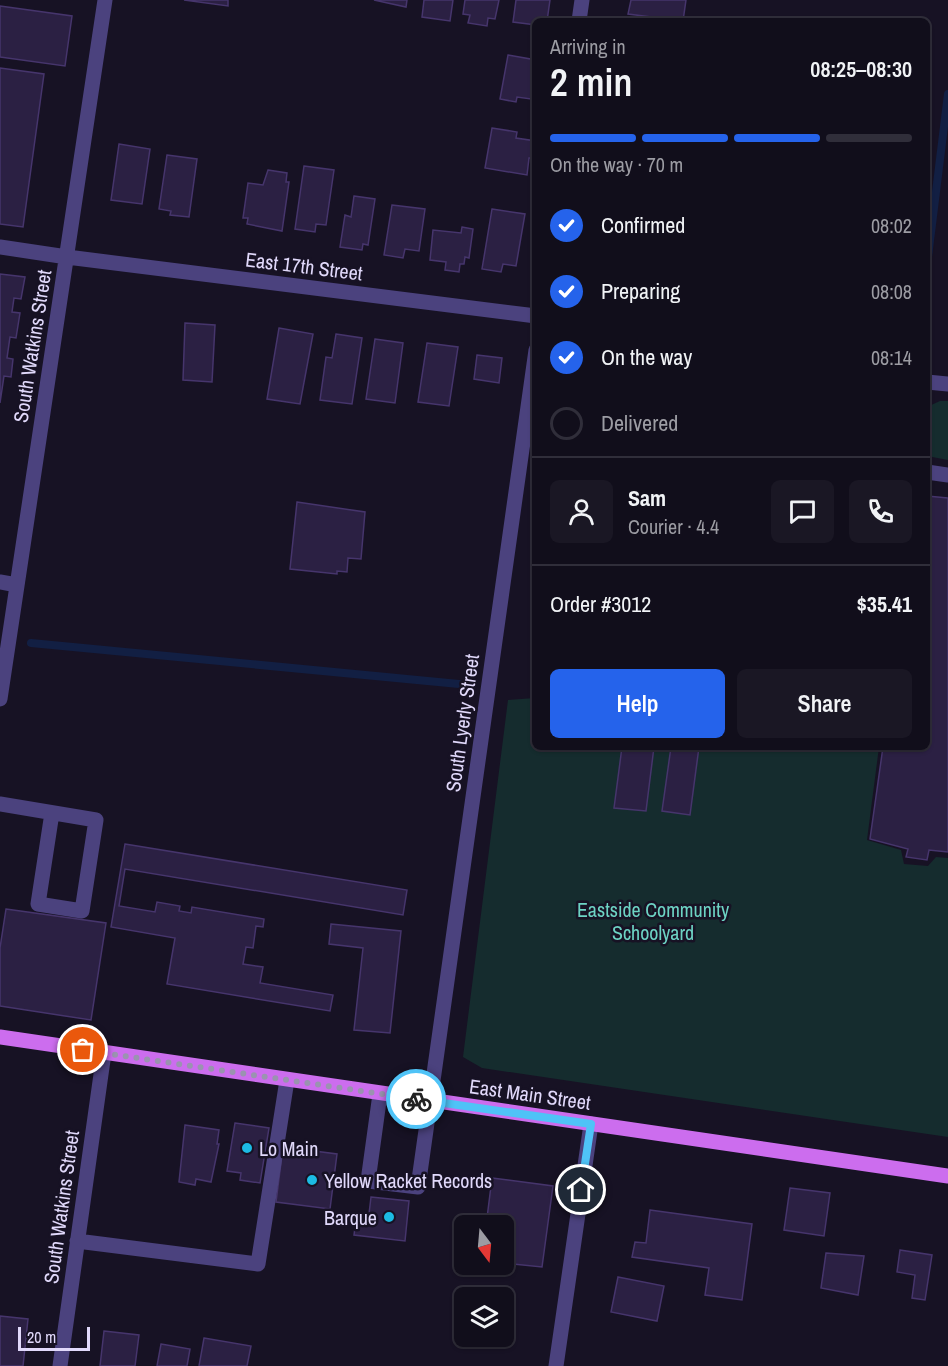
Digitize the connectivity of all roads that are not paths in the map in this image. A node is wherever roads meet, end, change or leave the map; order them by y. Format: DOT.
graph roads {
  1 [pos="105,0"];
  2 [pos="582,0"];
  3 [pos="579,18"];
  4 [pos="0,247"];
  5 [pos="67,257"];
  6 [pos="532,315"];
  7 [pos="532,378"];
  8 [pos="930,382"];
  9 [pos="948,384"];
  10 [pos="930,472"];
  11 [pos="948,475"];
  12 [pos="0,582"];
  13 [pos="17,585"];
  14 [pos="0,699"];
  15 [pos="0,804"];
  16 [pos="52,813"];
  17 [pos="0,1037"];
  18 [pos="104,1053"];
  19 [pos="287,1080"];
  20 [pos="380,1094"];
  21 [pos="430,1101"];
  22 [pos="591,1124"];
  23 [pos="948,1176"];
  24 [pos="77,1241"];
  25 [pos="60,1366"];
  26 [pos="556,1366"];
  1 -- 5 [label="street, South Watkins Street"];
  2 -- 3 [label="street"];
  4 -- 5 [label="street, East 17th Street"];
  5 -- 6 [label="street, East 17th Street"];
  5 -- 13 [label="street, South Watkins Street"];
  7 -- 21 [label="street, South Lyerly Street"];
  8 -- 9 [label="street"];
  10 -- 11 [label="street"];
  12 -- 13 [label="street"];
  13 -- 14 [label="street, South Watkins Street"];
  15 -- 16 [label="street"];
  16 -- 16 [label="street"];
  17 -- 18 [label="main road, East Main Street"];
  18 -- 19 [label="main road, East Main Street"];
  18 -- 24 [label="street, South Watkins Street"];
  19 -- 20 [label="main road, East Main Street"];
  19 -- 24 [label="street"];
  20 -- 21 [label="main road, East Main Street"];
  20 -- 21 [label="street, South Lyerly Street"];
  21 -- 22 [label="main road, East Main Street"];
  22 -- 23 [label="main road, East Main Street"];
  22 -- 26 [label="street"];
  24 -- 25 [label="street, South Watkins Street"];
}
